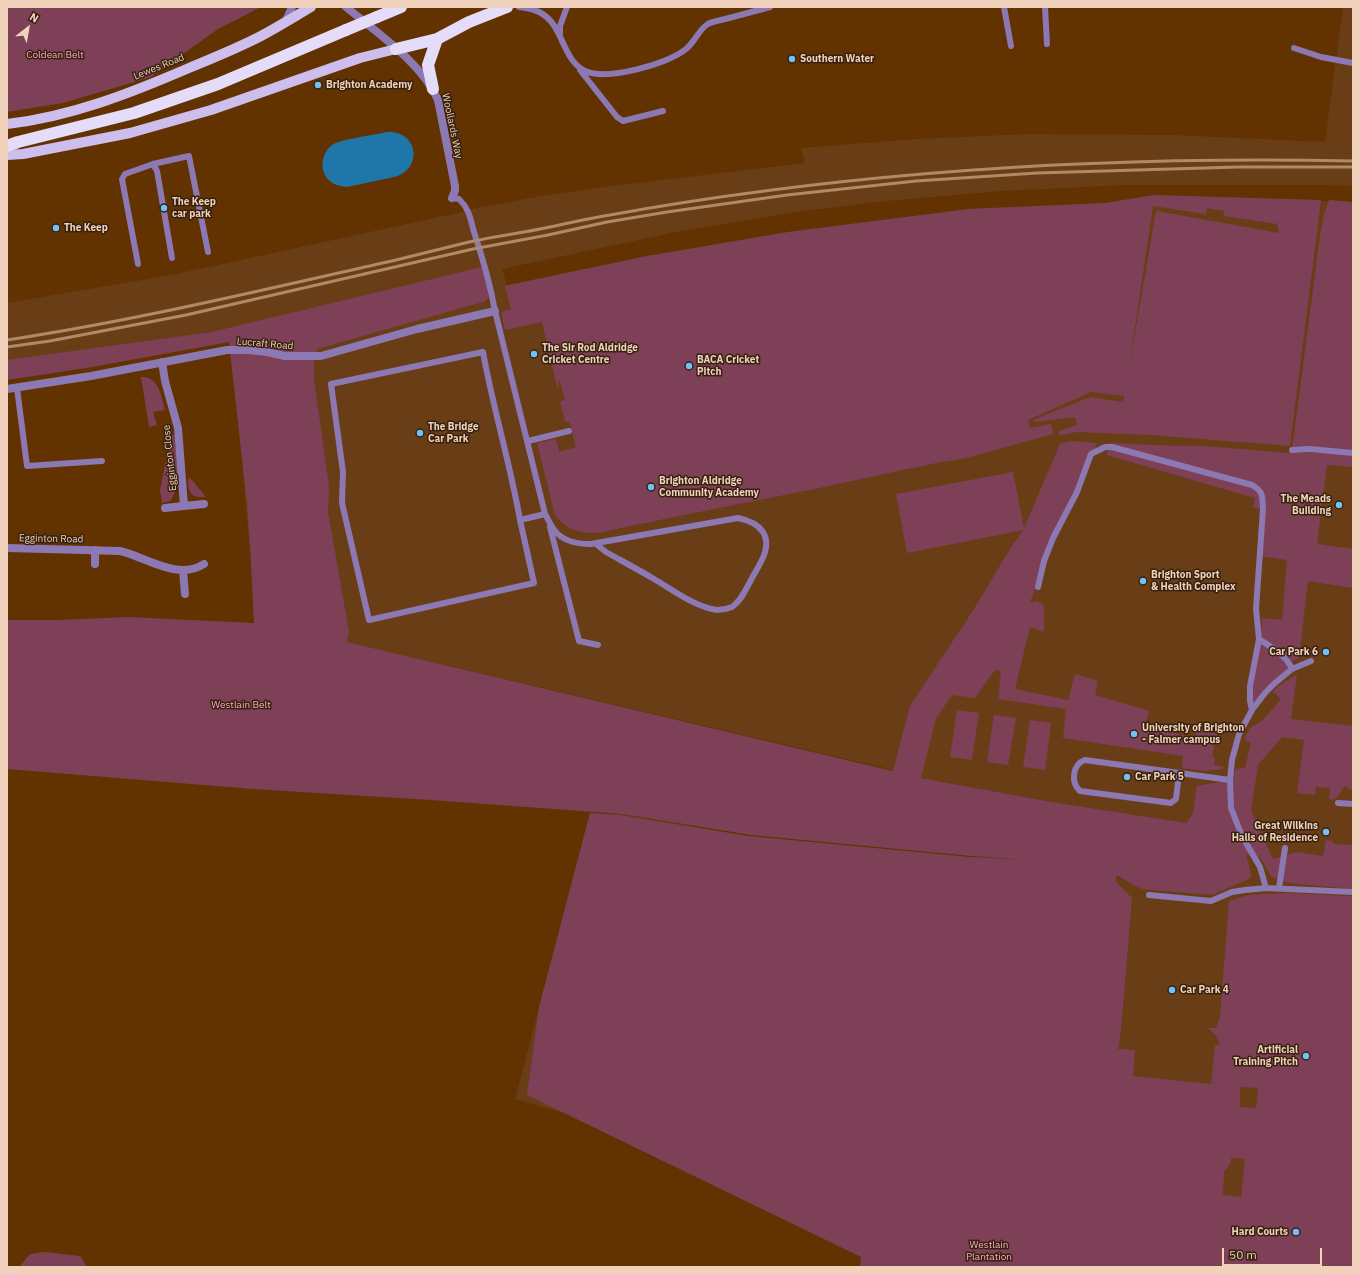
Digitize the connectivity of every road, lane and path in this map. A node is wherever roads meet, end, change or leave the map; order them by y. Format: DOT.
graph roads {
  1 [pos="292,7"];
  2 [pos="311,7"];
  3 [pos="346,7"];
  4 [pos="401,7"];
  5 [pos="507,7"];
  6 [pos="518,7"];
  7 [pos="567,7"];
  8 [pos="770,7"];
  9 [pos="1004,7"];
  10 [pos="1045,7"];
  11 [pos="284,23"];
  12 [pos="560,34"];
  13 [pos="437,39"];
  14 [pos="1047,44"];
  15 [pos="1011,46"];
  16 [pos="1294,48"];
  17 [pos="396,49"];
  18 [pos="576,64"];
  19 [pos="1353,64"];
  20 [pos="433,89"];
  21 [pos="663,111"];
  22 [pos="7,124"];
  23 [pos="7,146"];
  24 [pos="7,155"];
  25 [pos="153,164"];
  26 [pos="452,198"];
  27 [pos="208,252"];
  28 [pos="172,258"];
  29 [pos="138,264"];
  30 [pos="496,311"];
  31 [pos="162,362"];
  32 [pos="17,388"];
  33 [pos="7,389"];
  34 [pos="569,431"];
  35 [pos="528,441"];
  36 [pos="1292,450"];
  37 [pos="1353,453"];
  38 [pos="102,461"];
  39 [pos="204,504"];
  40 [pos="184,506"];
  41 [pos="165,508"];
  42 [pos="547,517"];
  43 [pos="520,520"];
  44 [pos="596,544"];
  45 [pos="7,548"];
  46 [pos="95,550"];
  47 [pos="95,564"];
  48 [pos="204,564"];
  49 [pos="183,570"];
  50 [pos="1038,587"];
  51 [pos="185,594"];
  52 [pos="1259,639"];
  53 [pos="598,645"];
  54 [pos="1311,661"];
  55 [pos="1292,669"];
  56 [pos="1252,710"];
  57 [pos="1179,773"];
  58 [pos="1230,780"];
  59 [pos="1338,803"];
  60 [pos="1353,804"];
  61 [pos="1285,848"];
  62 [pos="1266,888"];
  63 [pos="1279,888"];
  64 [pos="1353,892"];
  65 [pos="1149,895"];
  1 -- 11 [label="street"];
  2 -- 11 [label="main road, Lewes Road"];
  3 -- 17 [label="street, Woollards Way"];
  4 -- 23 [label="highway, bridge"];
  5 -- 13 [label="highway"];
  6 -- 12 [label="lane"];
  7 -- 12 [label="lane"];
  8 -- 18 [label="lane"];
  9 -- 15 [label="lane"];
  10 -- 14 [label="lane"];
  11 -- 22 [label="main road, Lewes Road"];
  12 -- 18 [label="lane"];
  13 -- 17 [label="highway"];
  13 -- 20 [label="highway"];
  16 -- 19 [label="lane"];
  17 -- 20 [label="street, Woollards Way"];
  17 -- 24 [label="main road"];
  18 -- 21 [label="lane"];
  20 -- 26 [label="street, Woollards Way"];
  25 -- 27 [label="lane"];
  25 -- 28 [label="lane"];
  25 -- 29 [label="lane"];
  26 -- 30 [label="lane"];
  30 -- 31 [label="street, Lucraft Road"];
  30 -- 35 [label="lane"];
  31 -- 32 [label="street, Lucraft Road"];
  31 -- 40 [label="street, Egginton Close"];
  32 -- 33 [label="street, Lucraft Road"];
  32 -- 38 [label="lane"];
  34 -- 35 [label="lane"];
  35 -- 42 [label="lane"];
  36 -- 37 [label="lane"];
  39 -- 40 [label="street"];
  40 -- 41 [label="street"];
  42 -- 43 [label="lane"];
  42 -- 44 [label="lane"];
  42 -- 53 [label="lane"];
  43 -- 43 [label="lane"];
  44 -- 44 [label="lane"];
  45 -- 46 [label="street, Egginton Road"];
  46 -- 47 [label="street, Egginton Road"];
  46 -- 49 [label="street, Egginton Road"];
  48 -- 49 [label="street, Egginton Road"];
  49 -- 51 [label="street"];
  50 -- 52 [label="lane"];
  52 -- 55 [label="lane"];
  52 -- 56 [label="lane"];
  54 -- 55 [label="lane"];
  55 -- 56 [label="lane"];
  56 -- 58 [label="lane"];
  57 -- 57 [label="lane"];
  57 -- 58 [label="lane"];
  58 -- 62 [label="lane"];
  59 -- 60 [label="lane"];
  61 -- 63 [label="lane"];
  62 -- 63 [label="lane"];
  62 -- 65 [label="lane"];
  63 -- 64 [label="lane"];
}
